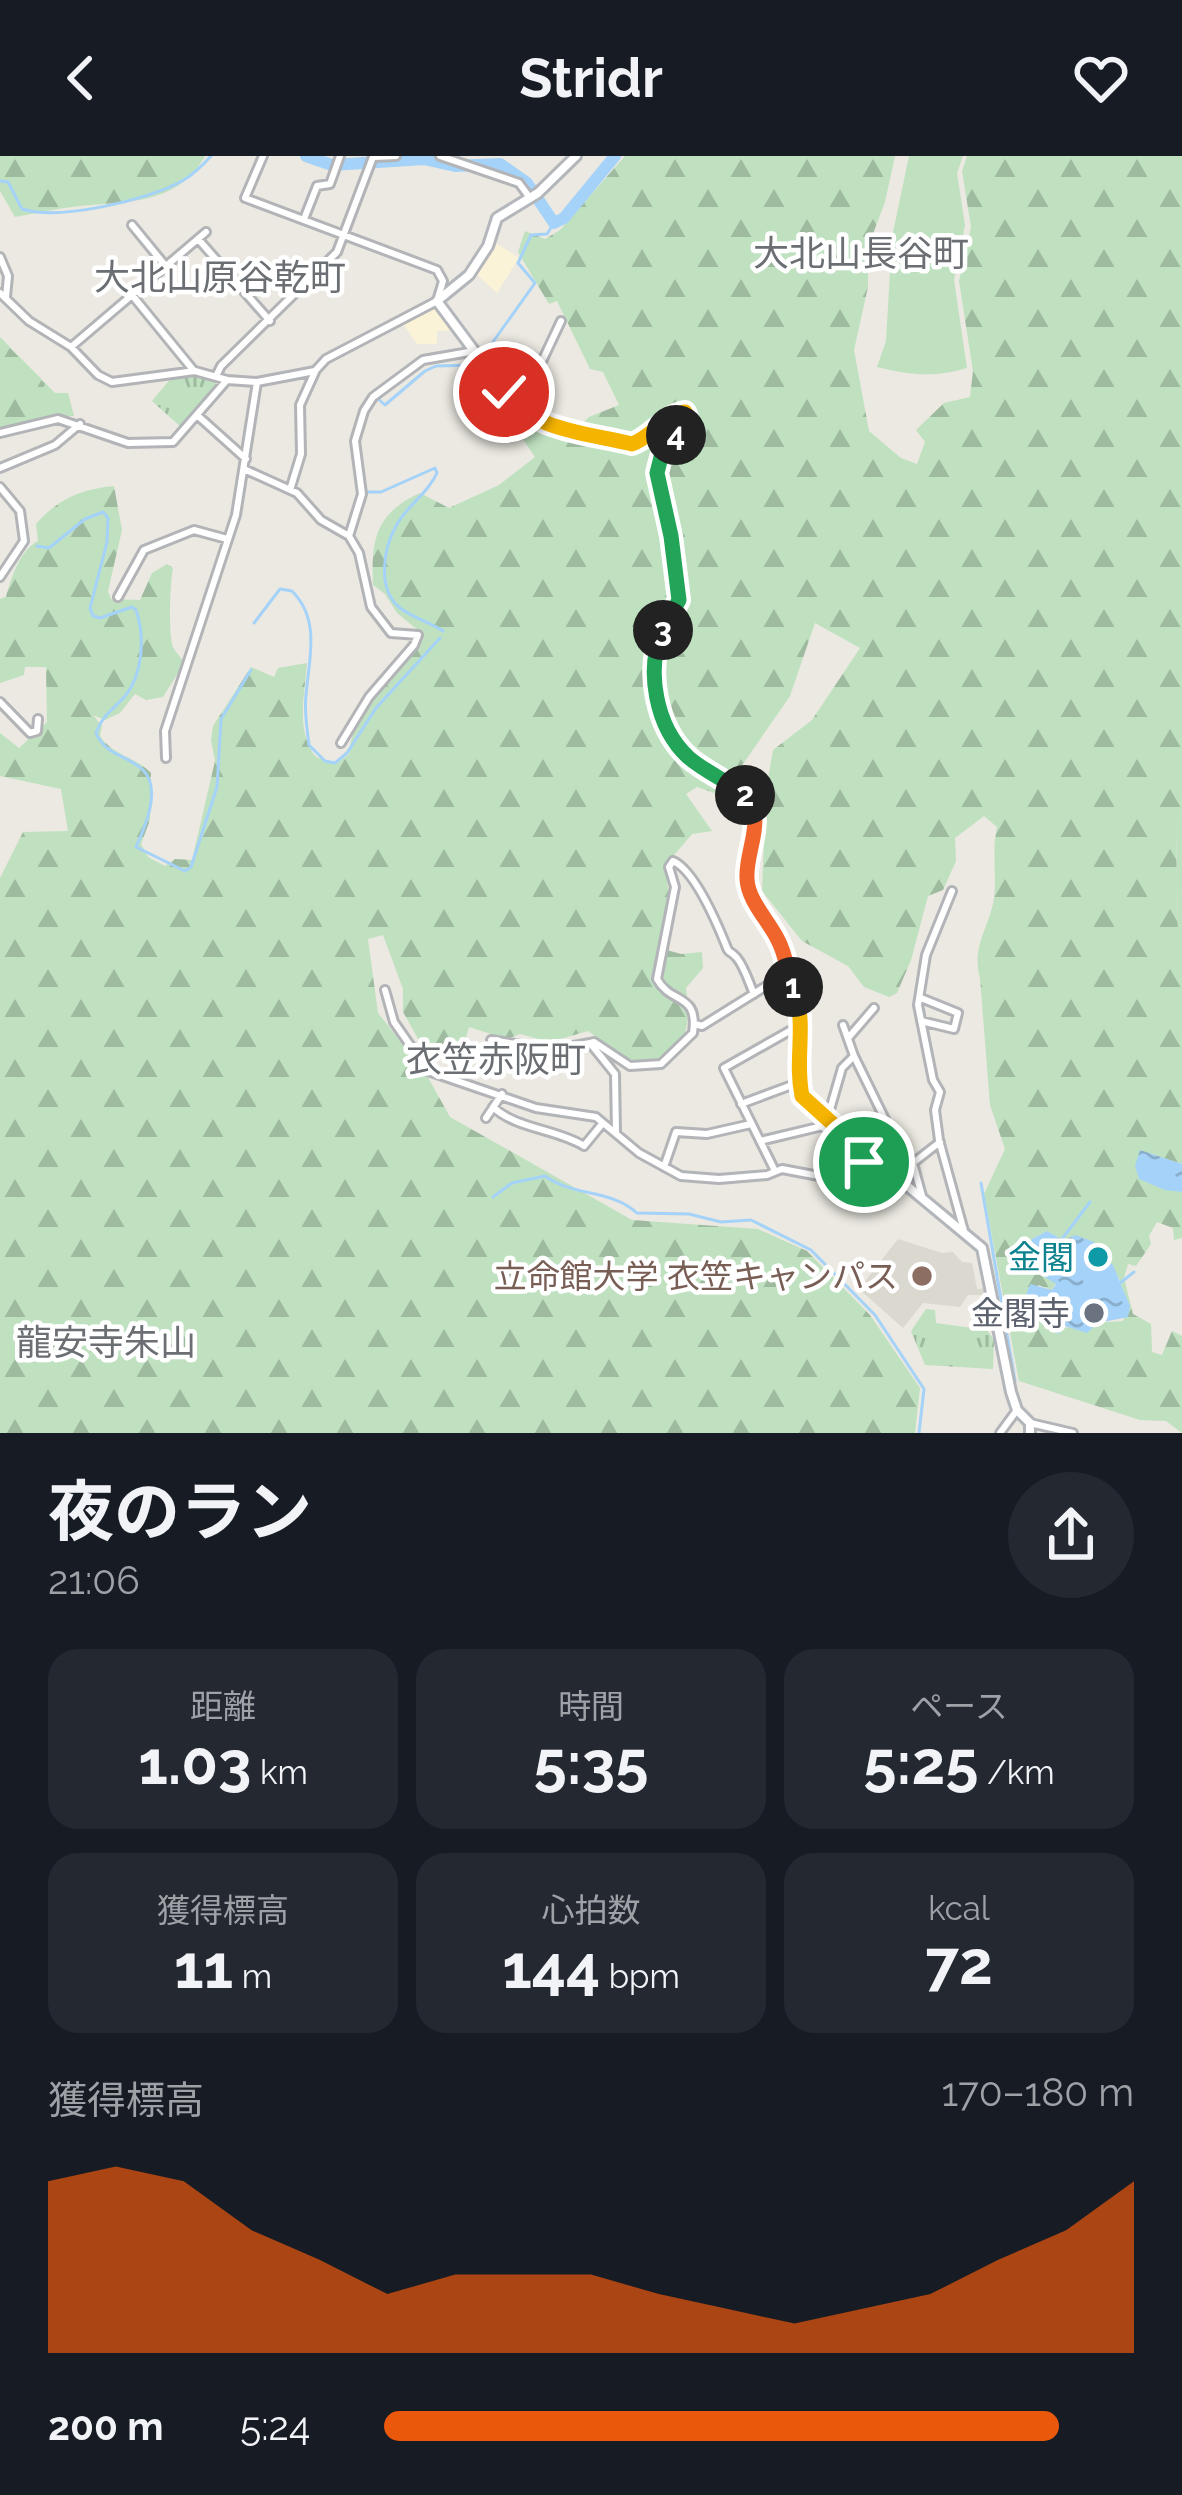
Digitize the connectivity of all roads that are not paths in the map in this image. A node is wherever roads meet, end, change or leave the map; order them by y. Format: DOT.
graph roads {
  1 [pos="263,156"];
  2 [pos="340,156"];
  3 [pos="372,156"];
  4 [pos="396,156"];
  5 [pos="440,156"];
  6 [pos="565,156"];
  7 [pos="576,156"];
  8 [pos="462,159"];
  9 [pos="560,173"];
  10 [pos="533,196"];
  11 [pos="304,219"];
  12 [pos="132,225"];
  13 [pos="206,232"];
  14 [pos="344,235"];
  15 [pos="199,240"];
  16 [pos="0,257"];
  17 [pos="165,264"];
  18 [pos="3,295"];
  19 [pos="132,295"];
  20 [pos="437,301"];
  21 [pos="270,321"];
  22 [pos="561,321"];
  23 [pos="71,347"];
  24 [pos="476,351"];
  25 [pos="195,371"];
  26 [pos="315,371"];
  27 [pos="216,376"];
  28 [pos="226,380"];
  29 [pos="257,382"];
  30 [pos="197,416"];
  31 [pos="538,420"];
  32 [pos="80,424"];
  33 [pos="0,434"];
  34 [pos="246,459"];
  35 [pos="0,468"];
  36 [pos="244,469"];
  37 [pos="0,487"];
  38 [pos="290,490"];
  39 [pos="349,536"];
  40 [pos="227,539"];
  41 [pos="0,578"];
  42 [pos="118,597"];
  43 [pos="0,702"];
  44 [pos="38,719"];
  45 [pos="341,742"];
  46 [pos="166,758"];
  47 [pos="952,891"];
  48 [pos="788,973"];
  49 [pos="385,990"];
  50 [pos="754,994"];
  51 [pos="921,998"];
  52 [pos="874,1008"];
  53 [pos="919,1021"];
  54 [pos="803,1023"];
  55 [pos="694,1024"];
  56 [pos="843,1025"];
  57 [pos="848,1039"];
  58 [pos="490,1040"];
  59 [pos="590,1043"];
  60 [pos="854,1057"];
  61 [pos="800,1082"];
  62 [pos="502,1094"];
  63 [pos="741,1104"];
  64 [pos="494,1107"];
  65 [pos="486,1118"];
  66 [pos="829,1122"];
  67 [pos="603,1123"];
  68 [pos="751,1124"];
  69 [pos="616,1133"];
  70 [pos="760,1141"];
  71 [pos="940,1142"];
  72 [pos="866,1154"];
  73 [pos="877,1162"];
  74 [pos="664,1167"];
  75 [pos="776,1172"];
  76 [pos="923,1198"];
  77 [pos="965,1233"];
  78 [pos="1017,1410"];
  79 [pos="1030,1428"];
  80 [pos="1000,1433"];
  81 [pos="1073,1433"];
  1 -- 11 [label="street"];
  2 -- 11 [label="street"];
  3 -- 4 [label="street"];
  3 -- 14 [label="street"];
  5 -- 8 [label="street"];
  6 -- 9 [label="street"];
  7 -- 9 [label="street"];
  8 -- 10 [label="street"];
  9 -- 10 [label="street"];
  10 -- 20 [label="street"];
  11 -- 14 [label="street"];
  12 -- 17 [label="street"];
  13 -- 15 [label="street"];
  14 -- 20 [label="street"];
  14 -- 21 [label="street"];
  15 -- 17 [label="street"];
  15 -- 21 [label="street"];
  16 -- 18 [label="street"];
  17 -- 19 [label="street"];
  18 -- 23 [label="street"];
  19 -- 23 [label="street"];
  19 -- 25 [label="street"];
  20 -- 24 [label="street"];
  20 -- 26 [label="street"];
  21 -- 27 [label="street"];
  22 -- 31 [label="street"];
  23 -- 25 [label="street"];
  24 -- 31 [label="street"];
  24 -- 39 [label="street"];
  25 -- 27 [label="street"];
  26 -- 29 [label="street"];
  26 -- 38 [label="street"];
  27 -- 28 [label="street"];
  28 -- 29 [label="street"];
  28 -- 30 [label="street"];
  29 -- 34 [label="street"];
  30 -- 32 [label="street"];
  30 -- 34 [label="street"];
  31 -- 48 [label="street"];
  32 -- 33 [label="street"];
  32 -- 35 [label="street"];
  34 -- 36 [label="street"];
  36 -- 38 [label="street"];
  36 -- 40 [label="street"];
  37 -- 41 [label="street"];
  38 -- 39 [label="street"];
  39 -- 45 [label="street"];
  40 -- 42 [label="street"];
  40 -- 46 [label="street"];
  43 -- 44 [label="street"];
  47 -- 51 [label="street"];
  48 -- 50 [label="street"];
  48 -- 54 [label="street"];
  49 -- 62 [label="street"];
  50 -- 55 [label="street"];
  50 -- 55 [label="street"];
  51 -- 53 [label="street"];
  51 -- 53 [label="street"];
  52 -- 57 [label="street"];
  53 -- 71 [label="street"];
  54 -- 61 [label="street"];
  54 -- 63 [label="street"];
  55 -- 59 [label="street"];
  56 -- 57 [label="street"];
  57 -- 60 [label="street"];
  58 -- 59 [label="street"];
  59 -- 69 [label="street"];
  60 -- 66 [label="street"];
  60 -- 73 [label="street"];
  61 -- 63 [label="street"];
  61 -- 66 [label="street"];
  62 -- 64 [label="street"];
  62 -- 67 [label="street"];
  63 -- 68 [label="street"];
  64 -- 65 [label="street"];
  64 -- 67 [label="street"];
  66 -- 70 [label="street"];
  66 -- 72 [label="street"];
  67 -- 69 [label="street"];
  68 -- 70 [label="street"];
  68 -- 74 [label="street"];
  69 -- 74 [label="street"];
  70 -- 75 [label="street"];
  71 -- 76 [label="street"];
  71 -- 77 [label="street"];
  72 -- 73 [label="street"];
  72 -- 75 [label="street"];
  73 -- 76 [label="street"];
  74 -- 75 [label="street"];
  76 -- 77 [label="street"];
  77 -- 78 [label="street"];
  78 -- 79 [label="street"];
  78 -- 80 [label="street"];
  79 -- 81 [label="street"];
}
